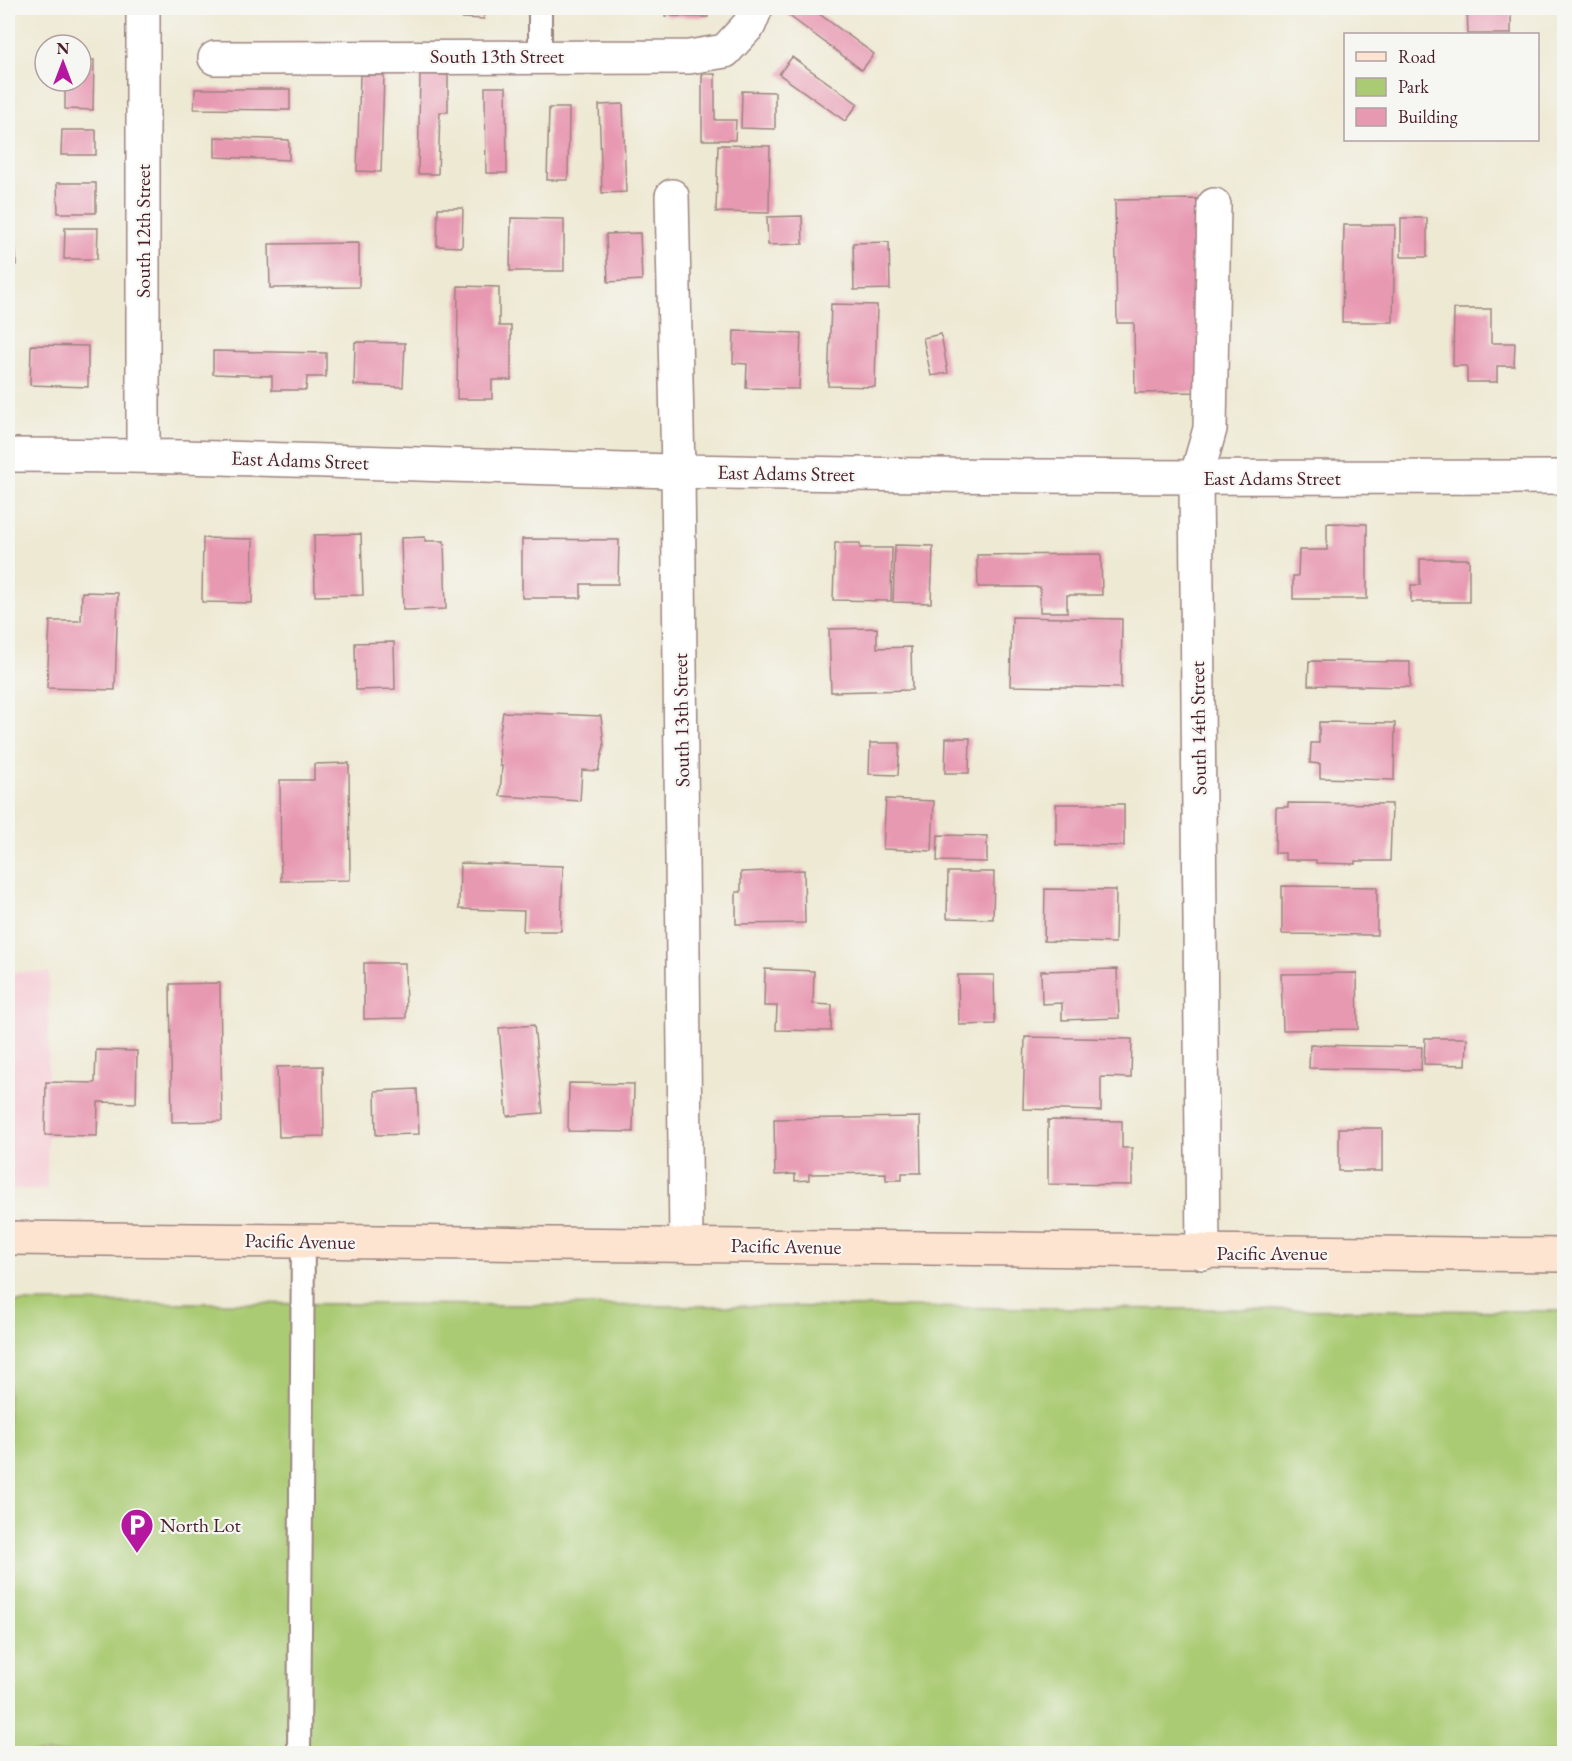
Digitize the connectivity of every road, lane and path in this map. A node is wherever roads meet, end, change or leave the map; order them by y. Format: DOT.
graph roads {
  1 [pos="143,8"];
  2 [pos="540,8"];
  3 [pos="756,8"];
  4 [pos="540,56"];
  5 [pos="215,58"];
  6 [pos="672,196"];
  7 [pos="1214,205"];
  8 [pos="8,455"];
  9 [pos="143,455"];
  10 [pos="678,471"];
  11 [pos="1564,477"];
  12 [pos="1196,478"];
  13 [pos="8,1238"];
  14 [pos="303,1242"];
  15 [pos="686,1245"];
  16 [pos="1203,1252"];
  17 [pos="1564,1255"];
  18 [pos="300,1754"];
  1 -- 9 [label="street, South 12th Street"];
  2 -- 4 [label="lane"];
  3 -- 4 [label="street, South 13th Street"];
  4 -- 5 [label="street, South 13th Street"];
  6 -- 10 [label="street, South 13th Street"];
  7 -- 12 [label="street, South 14th Street"];
  8 -- 9 [label="street, East Adams Street"];
  9 -- 10 [label="street, East Adams Street"];
  10 -- 12 [label="street, East Adams Street"];
  10 -- 15 [label="street, South 13th Street"];
  11 -- 12 [label="street, East Adams Street"];
  12 -- 16 [label="street, South 14th Street"];
  13 -- 14 [label="street, Pacific Avenue"];
  14 -- 15 [label="street, Pacific Avenue"];
  14 -- 18 [label="lane"];
  15 -- 16 [label="street, Pacific Avenue"];
  16 -- 17 [label="street, Pacific Avenue"];
}
